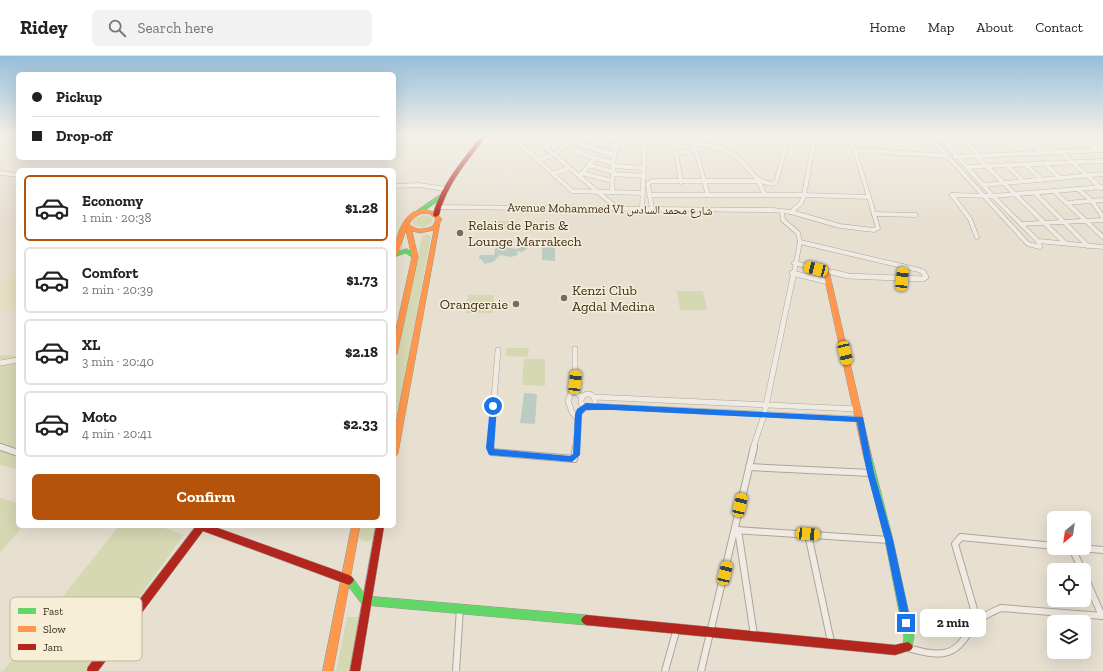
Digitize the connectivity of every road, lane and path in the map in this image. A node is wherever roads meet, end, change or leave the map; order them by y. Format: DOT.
graph roads {
  1 [pos="464,164"];
  2 [pos="543,164"];
  3 [pos="564,164"];
  4 [pos="613,164"];
  5 [pos="644,164"];
  6 [pos="678,164"];
  7 [pos="700,164"];
  8 [pos="743,164"];
  9 [pos="781,164"];
  10 [pos="810,164"];
  11 [pos="859,164"];
  12 [pos="953,164"];
  13 [pos="963,164"];
  14 [pos="985,164"];
  15 [pos="1025,164"];
  16 [pos="1031,164"];
  17 [pos="1045,164"];
  18 [pos="1075,164"];
  19 [pos="588,165"];
  20 [pos="1007,165"];
  21 [pos="987,166"];
  22 [pos="967,167"];
  23 [pos="569,168"];
  24 [pos="644,168"];
  25 [pos="0,173"];
  26 [pos="555,173"];
  27 [pos="614,173"];
  28 [pos="1103,174"];
  29 [pos="581,175"];
  30 [pos="16,176"];
  31 [pos="644,176"];
  32 [pos="1089,176"];
  33 [pos="1060,178"];
  34 [pos="1042,180"];
  35 [pos="612,181"];
  36 [pos="758,181"];
  37 [pos="1023,181"];
  38 [pos="681,182"];
  39 [pos="705,182"];
  40 [pos="1004,183"];
  41 [pos="984,185"];
  42 [pos="396,186"];
  43 [pos="1102,188"];
  44 [pos="1078,190"];
  45 [pos="1054,191"];
  46 [pos="444,192"];
  47 [pos="597,192"];
  48 [pos="612,192"];
  49 [pos="643,193"];
  50 [pos="1035,193"];
  51 [pos="1016,194"];
  52 [pos="649,195"];
  53 [pos="708,195"];
  54 [pos="765,195"];
  55 [pos="804,195"];
  56 [pos="983,196"];
  57 [pos="993,196"];
  58 [pos="869,197"];
  59 [pos="1103,200"];
  60 [pos="1092,201"];
  61 [pos="1066,203"];
  62 [pos="618,209"];
  63 [pos="642,209"];
  64 [pos="652,209"];
  65 [pos="436,211"];
  66 [pos="418,212"];
  67 [pos="782,212"];
  68 [pos="791,212"];
  69 [pos="874,214"];
  70 [pos="916,215"];
  71 [pos="1103,219"];
  72 [pos="1085,221"];
  73 [pos="1064,222"];
  74 [pos="438,223"];
  75 [pos="1045,223"];
  76 [pos="1021,224"];
  77 [pos="407,226"];
  78 [pos="419,231"];
  79 [pos="412,237"];
  80 [pos="977,237"];
  81 [pos="1103,237"];
  82 [pos="1038,240"];
  83 [pos="800,242"];
  84 [pos="1065,243"];
  85 [pos="1088,246"];
  86 [pos="1103,247"];
  87 [pos="396,252"];
  88 [pos="415,257"];
  89 [pos="794,263"];
  90 [pos="903,266"];
  91 [pos="826,271"];
  92 [pos="792,273"];
  93 [pos="902,279"];
  94 [pos="829,282"];
  95 [pos="396,345"];
  96 [pos="575,349"];
  97 [pos="498,350"];
  98 [pos="16,360"];
  99 [pos="0,363"];
  100 [pos="572,390"];
  101 [pos="582,397"];
  102 [pos="594,397"];
  103 [pos="666,400"];
  104 [pos="766,405"];
  105 [pos="586,406"];
  106 [pos="594,406"];
  107 [pos="667,409"];
  108 [pos="858,409"];
  109 [pos="764,415"];
  110 [pos="577,418"];
  111 [pos="860,419"];
  112 [pos="396,443"];
  113 [pos="0,447"];
  114 [pos="16,452"];
  115 [pos="749,467"];
  116 [pos="870,473"];
  117 [pos="199,528"];
  118 [pos="207,528"];
  119 [pos="356,528"];
  120 [pos="380,528"];
  121 [pos="736,530"];
  122 [pos="808,534"];
  123 [pos="889,540"];
  124 [pos="1047,545"];
  125 [pos="1091,549"];
  126 [pos="1103,550"];
  127 [pos="347,579"];
  128 [pos="1091,590"];
  129 [pos="369,600"];
  130 [pos="142,604"];
  131 [pos="460,607"];
  132 [pos="1103,616"];
  133 [pos="978,623"];
  134 [pos="677,628"];
  135 [pos="712,631"];
  136 [pos="754,635"];
  137 [pos="831,642"];
  138 [pos="908,648"];
  139 [pos="100,661"];
  140 [pos="92,671"];
  141 [pos="328,671"];
  142 [pos="355,671"];
  143 [pos="456,671"];
  144 [pos="665,671"];
  145 [pos="701,671"];
  1 -- 46 [label="street"];
  2 -- 26 [label="street"];
  3 -- 23 [label="street"];
  4 -- 24 [label="street"];
  4 -- 27 [label="street"];
  5 -- 24 [label="street"];
  6 -- 38 [label="street"];
  7 -- 39 [label="street"];
  8 -- 36 [label="street"];
  9 -- 36 [label="street"];
  10 -- 55 [label="street"];
  11 -- 58 [label="street"];
  12 -- 56 [label="street"];
  13 -- 22 [label="street"];
  14 -- 21 [label="street"];
  15 -- 16 [label="street"];
  15 -- 20 [label="street"];
  15 -- 34 [label="street"];
  17 -- 33 [label="street"];
  18 -- 32 [label="street"];
  19 -- 27 [label="street"];
  19 -- 29 [label="street"];
  20 -- 21 [label="street"];
  20 -- 37 [label="street"];
  21 -- 22 [label="street"];
  21 -- 40 [label="street"];
  22 -- 41 [label="street"];
  23 -- 26 [label="street"];
  23 -- 29 [label="street"];
  24 -- 31 [label="street"];
  25 -- 30 [label="street"];
  26 -- 47 [label="street"];
  27 -- 31 [label="street"];
  27 -- 35 [label="street"];
  28 -- 32 [label="street"];
  29 -- 35 [label="street"];
  29 -- 47 [label="street"];
  31 -- 49 [label="street"];
  32 -- 33 [label="street"];
  32 -- 43 [label="street"];
  33 -- 34 [label="street"];
  34 -- 37 [label="street"];
  35 -- 48 [label="street"];
  36 -- 39 [label="street"];
  36 -- 54 [label="street"];
  37 -- 40 [label="street"];
  38 -- 39 [label="street"];
  38 -- 52 [label="street"];
  39 -- 53 [label="street"];
  40 -- 41 [label="street"];
  40 -- 51 [label="street"];
  41 -- 57 [label="street"];
  42 -- 46 [label="street"];
  43 -- 44 [label="street"];
  44 -- 45 [label="street"];
  44 -- 60 [label="street"];
  45 -- 50 [label="street"];
  45 -- 61 [label="street"];
  46 -- 65 [label="street"];
  46 -- 66 [label="street"];
  47 -- 48 [label="street"];
  47 -- 62 [label="street"];
  48 -- 49 [label="street"];
  49 -- 63 [label="street"];
  50 -- 51 [label="street"];
  50 -- 73 [label="street"];
  51 -- 57 [label="street"];
  51 -- 75 [label="street"];
  52 -- 53 [label="street"];
  52 -- 64 [label="street"];
  53 -- 54 [label="street"];
  54 -- 55 [label="street"];
  55 -- 58 [label="street"];
  55 -- 68 [label="street"];
  56 -- 57 [label="street"];
  56 -- 80 [label="street"];
  56 -- 82 [label="street"];
  57 -- 76 [label="street"];
  58 -- 69 [label="street"];
  59 -- 60 [label="street"];
  60 -- 61 [label="street"];
  60 -- 71 [label="street"];
  61 -- 72 [label="street"];
  62 -- 63 [label="street, Avenue Mohammed VI شارع محمد السادس"];
  62 -- 65 [label="street, Avenue Mohammed VI شارع محمد السادس"];
  63 -- 64 [label="street, Avenue Mohammed VI شارع محمد السادس"];
  64 -- 67 [label="street, Avenue Mohammed VI شارع محمد السادس"];
  65 -- 66 [label="street"];
  65 -- 74 [label="street"];
  66 -- 77 [label="street"];
  67 -- 68 [label="street, Avenue Mohammed VI شارع محمد السادس"];
  67 -- 83 [label="street"];
  68 -- 69 [label="street, Avenue Mohammed VI شارع محمد السادس"];
  69 -- 70 [label="street"];
  71 -- 72 [label="street"];
  72 -- 73 [label="street"];
  72 -- 81 [label="street"];
  73 -- 75 [label="street"];
  73 -- 85 [label="street"];
  74 -- 78 [label="street"];
  74 -- 112 [label="street"];
  75 -- 76 [label="street"];
  75 -- 84 [label="street"];
  76 -- 82 [label="street"];
  77 -- 78 [label="street"];
  77 -- 79 [label="street"];
  77 -- 87 [label="street"];
  78 -- 79 [label="street"];
  79 -- 87 [label="street"];
  79 -- 88 [label="street"];
  82 -- 84 [label="street"];
  83 -- 89 [label="street"];
  83 -- 90 [label="street"];
  84 -- 85 [label="street"];
  85 -- 86 [label="street"];
  87 -- 88 [label="street"];
  88 -- 95 [label="street"];
  89 -- 91 [label="street"];
  89 -- 92 [label="street"];
  90 -- 93 [label="street"];
  90 -- 93 [label="street"];
  91 -- 93 [label="street"];
  91 -- 94 [label="street"];
  92 -- 94 [label="street"];
  92 -- 104 [label="street"];
  94 -- 108 [label="street"];
  96 -- 100 [label="street"];
  97 -- 110 [label="street"];
  98 -- 99 [label="street"];
  100 -- 101 [label="street"];
  100 -- 110 [label="street"];
  101 -- 102 [label="street"];
  101 -- 105 [label="street"];
  102 -- 103 [label="street"];
  102 -- 106 [label="street"];
  103 -- 104 [label="street"];
  103 -- 107 [label="street"];
  104 -- 108 [label="street"];
  104 -- 109 [label="street"];
  105 -- 106 [label="street"];
  105 -- 110 [label="street"];
  106 -- 107 [label="street"];
  107 -- 109 [label="street"];
  108 -- 111 [label="street"];
  109 -- 111 [label="street"];
  109 -- 115 [label="street"];
  111 -- 116 [label="street"];
  113 -- 114 [label="street"];
  115 -- 116 [label="street"];
  115 -- 121 [label="street"];
  116 -- 123 [label="street"];
  117 -- 130 [label="street"];
  118 -- 127 [label="street"];
  119 -- 127 [label="street"];
  120 -- 129 [label="street"];
  121 -- 122 [label="street"];
  121 -- 135 [label="street"];
  121 -- 136 [label="street"];
  122 -- 123 [label="street"];
  122 -- 137 [label="street"];
  123 -- 138 [label="street"];
  124 -- 133 [label="street"];
  125 -- 126 [label="street"];
  127 -- 129 [label="street"];
  127 -- 141 [label="street"];
  128 -- 132 [label="street"];
  129 -- 131 [label="street"];
  129 -- 142 [label="street"];
  131 -- 134 [label="street"];
  131 -- 143 [label="street"];
  132 -- 133 [label="street"];
  133 -- 138 [label="street"];
  134 -- 135 [label="street"];
  134 -- 144 [label="street"];
  135 -- 136 [label="street"];
  135 -- 145 [label="street"];
  136 -- 137 [label="street"];
  137 -- 138 [label="street"];
  139 -- 140 [label="street"];
}
